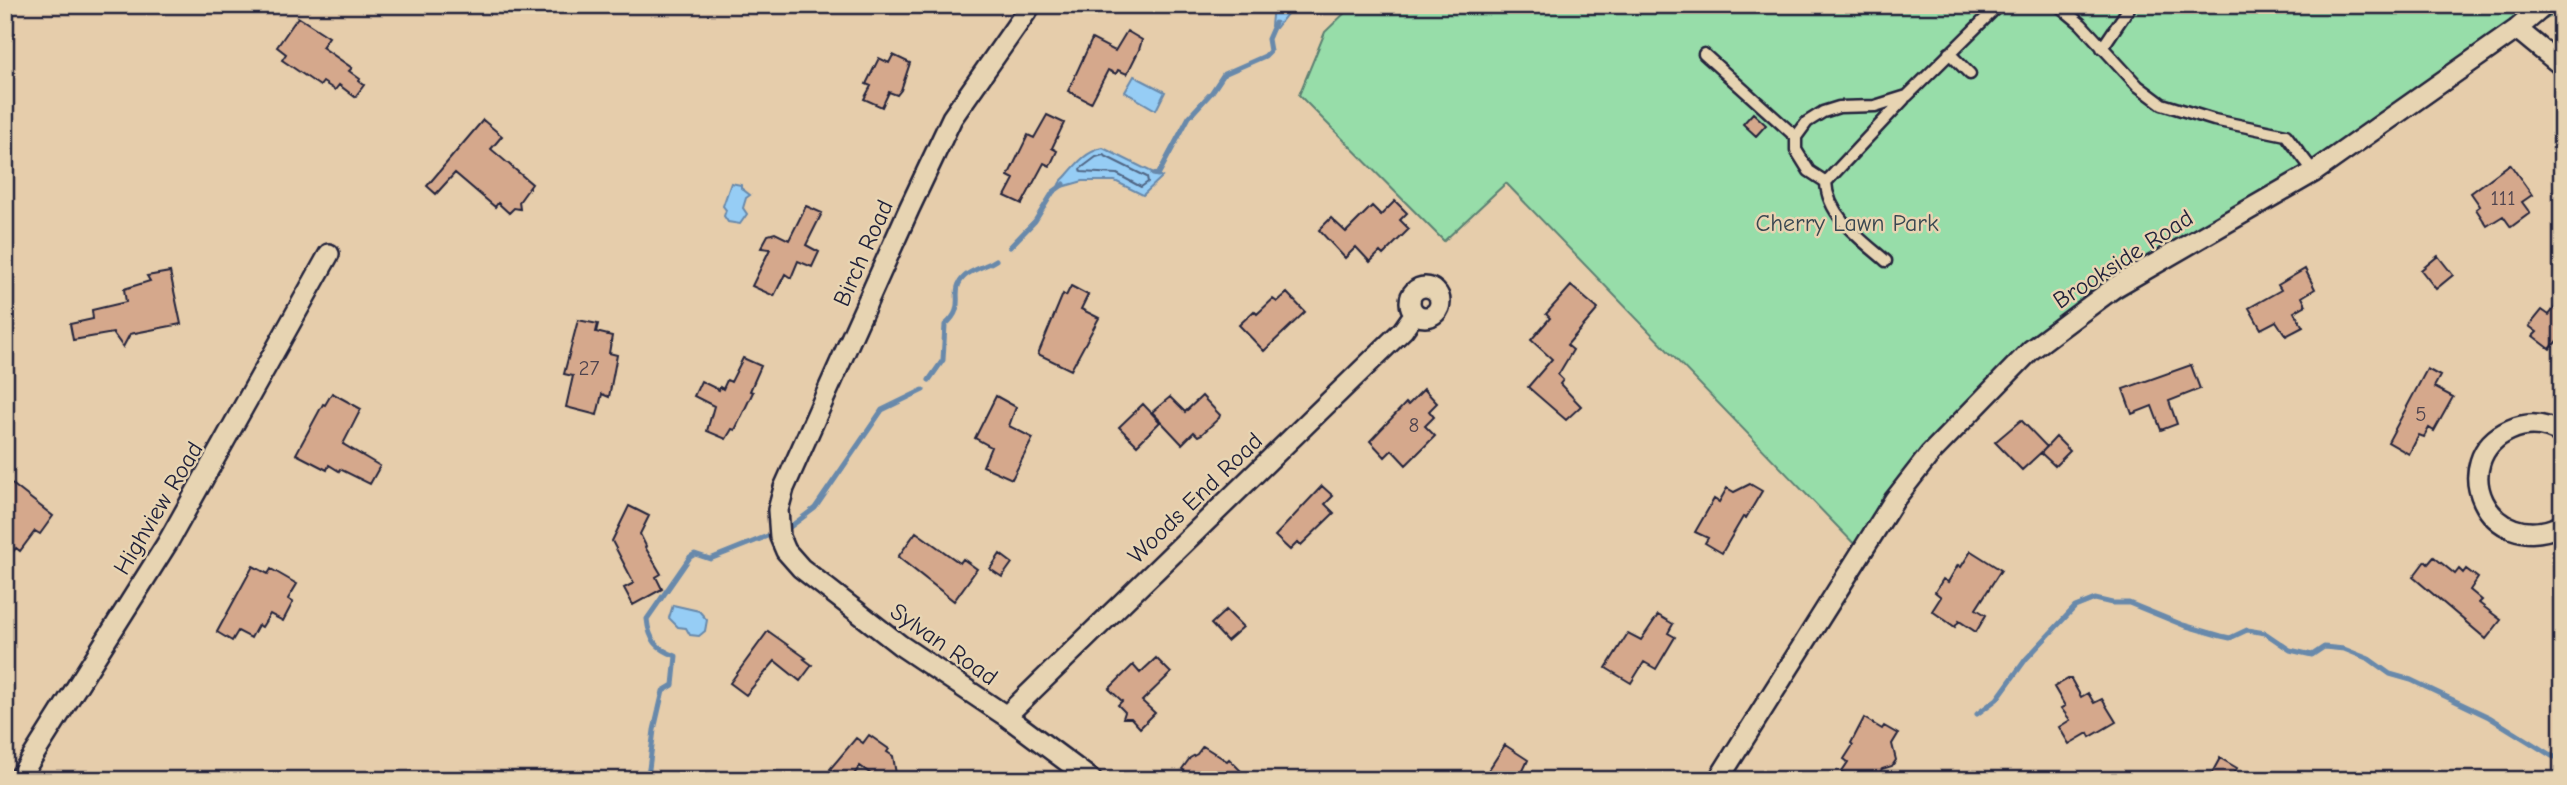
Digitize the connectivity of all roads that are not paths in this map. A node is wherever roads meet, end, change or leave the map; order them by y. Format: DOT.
graph roads {
  1 [pos="1031,5"];
  2 [pos="1999,5"];
  3 [pos="2058,5"];
  4 [pos="2131,5"];
  5 [pos="2545,5"];
  6 [pos="2517,29"];
  7 [pos="2102,48"];
  8 [pos="1949,53"];
  9 [pos="1704,54"];
  10 [pos="2562,66"];
  11 [pos="1970,74"];
  12 [pos="1907,96"];
  13 [pos="1796,136"];
  14 [pos="2314,172"];
  15 [pos="1826,182"];
  16 [pos="329,254"];
  17 [pos="1886,261"];
  18 [pos="1415,313"];
  19 [pos="2562,434"];
  20 [pos="2562,525"];
  21 [pos="779,531"];
  22 [pos="1006,716"];
  23 [pos="18,780"];
  24 [pos="1092,780"];
  25 [pos="1718,780"];
  1 -- 21 [label="street, Birch Road"];
  2 -- 8 [label="lane"];
  3 -- 7 [label="lane"];
  4 -- 7 [label="lane"];
  5 -- 6 [label="street, Brookside Road"];
  6 -- 10 [label="street"];
  6 -- 14 [label="street, Brookside Road"];
  7 -- 14 [label="lane"];
  8 -- 11 [label="lane"];
  8 -- 12 [label="lane"];
  9 -- 13 [label="lane"];
  12 -- 13 [label="lane"];
  12 -- 15 [label="lane"];
  13 -- 15 [label="lane"];
  14 -- 25 [label="street, Brookside Road"];
  15 -- 17 [label="lane"];
  16 -- 23 [label="street, Highview Road"];
  18 -- 22 [label="street, Woods End Road"];
  19 -- 20 [label="street"];
  21 -- 22 [label="street, Sylvan Road"];
  22 -- 24 [label="street, Sylvan Road"];
}
